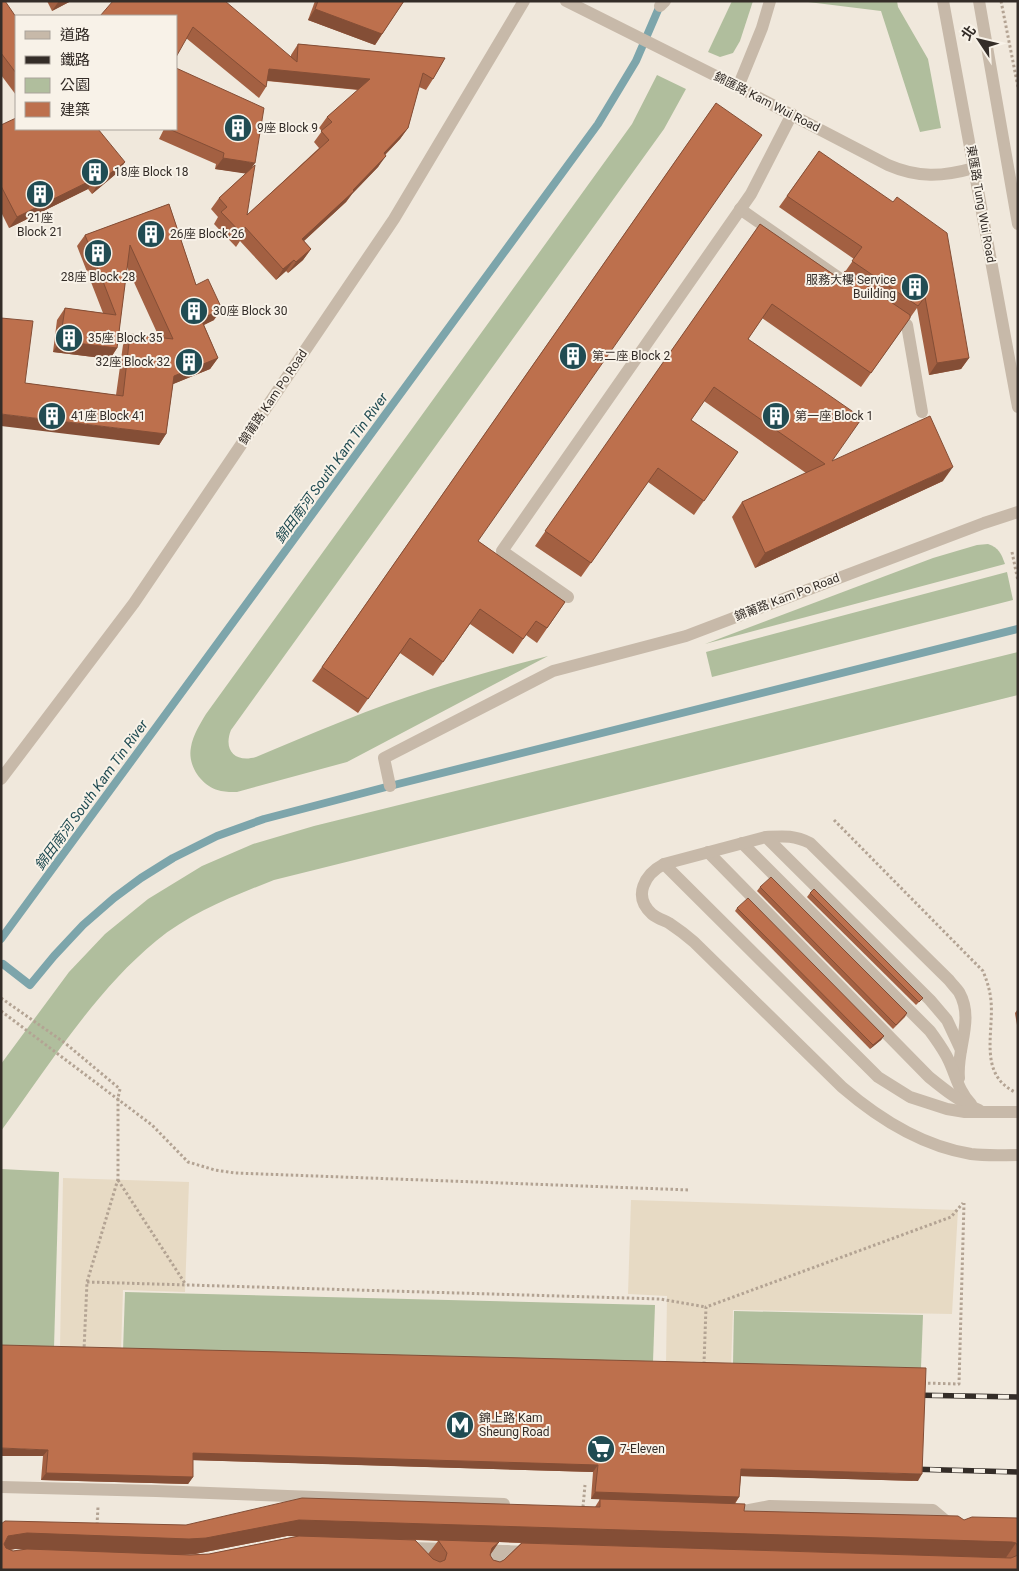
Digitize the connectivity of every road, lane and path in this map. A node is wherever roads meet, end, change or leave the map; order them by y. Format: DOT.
graph roads {
  1 [pos="524,1"];
  2 [pos="566,1"];
  3 [pos="770,1"];
  4 [pos="943,1"];
  5 [pos="979,1"];
  6 [pos="1001,1"];
  7 [pos="738,87"];
  8 [pos="1018,88"];
  9 [pos="792,114"];
  10 [pos="974,168"];
  11 [pos="740,209"];
  12 [pos="1018,224"];
  13 [pos="859,292"];
  14 [pos="883,308"];
  15 [pos="1018,407"];
  16 [pos="922,412"];
  17 [pos="1018,512"];
  18 [pos="1012,552"];
  19 [pos="1018,582"];
  20 [pos="568,597"];
  21 [pos="1,779"];
  22 [pos="390,786"];
  23 [pos="834,820"];
  24 [pos="766,837"];
  25 [pos="742,843"];
  26 [pos="708,852"];
  27 [pos="664,864"];
  28 [pos="1,998"];
  29 [pos="1,1011"];
  30 [pos="961,1050"];
  31 [pos="960,1091"];
  32 [pos="1018,1093"];
  33 [pos="118,1098"];
  34 [pos="981,1111"];
  35 [pos="1018,1112"];
  36 [pos="1018,1155"];
  37 [pos="118,1179"];
  38 [pos="690,1190"];
  39 [pos="87,1282"];
  40 [pos="186,1285"];
  41 [pos="706,1308"];
  42 [pos="84,1359"];
  43 [pos="704,1366"];
  44 [pos="920,1382"];
  45 [pos="585,1485"];
  46 [pos="1,1487"];
  47 [pos="98,1490"];
  48 [pos="514,1505"];
  49 [pos="583,1508"];
  50 [pos="721,1511"];
  51 [pos="954,1528"];
  52 [pos="97,1529"];
  53 [pos="507,1551"];
  54 [pos="536,1552"];
  55 [pos="421,1562"];
  56 [pos="487,1570"];
  1 -- 21 [label="street, 錦莆路 Kam Po Road"];
  2 -- 7 [label="street, 錦匯路 Kam Wui Road"];
  3 -- 7 [label="street"];
  4 -- 10 [label="street, 東匯路 Tung Wui Road"];
  5 -- 12 [label="street"];
  6 -- 8 [label="path"];
  7 -- 9 [label="street, 錦匯路 Kam Wui Road"];
  9 -- 10 [label="street, 錦匯路 Kam Wui Road"];
  9 -- 11 [label="street"];
  10 -- 15 [label="street, 東匯路 Tung Wui Road"];
  11 -- 13 [label="street"];
  11 -- 20 [label="street"];
  14 -- 16 [label="street"];
  17 -- 22 [label="street, 錦莆路 Kam Po Road"];
  18 -- 19 [label="path"];
  23 -- 32 [label="path"];
  24 -- 25 [label="street"];
  24 -- 30 [label="street"];
  24 -- 30 [label="street"];
  25 -- 26 [label="street"];
  25 -- 31 [label="street"];
  26 -- 27 [label="street"];
  26 -- 34 [label="street"];
  27 -- 34 [label="street"];
  27 -- 36 [label="street"];
  28 -- 33 [label="path"];
  29 -- 33 [label="path"];
  30 -- 31 [label="street"];
  31 -- 34 [label="street"];
  33 -- 37 [label="path"];
  33 -- 38 [label="path"];
  34 -- 35 [label="street"];
  37 -- 39 [label="path"];
  37 -- 40 [label="path"];
  39 -- 40 [label="path"];
  39 -- 42 [label="path"];
  40 -- 41 [label="path"];
  41 -- 43 [label="path"];
  41 -- 44 [label="path"];
  45 -- 49 [label="path"];
  46 -- 47 [label="street"];
  47 -- 48 [label="street"];
  47 -- 52 [label="path"];
  50 -- 51 [label="street"];
  53 -- 54 [label="street, bridge"];
  53 -- 55 [label="street, bridge"];
  53 -- 56 [label="street"];
}
